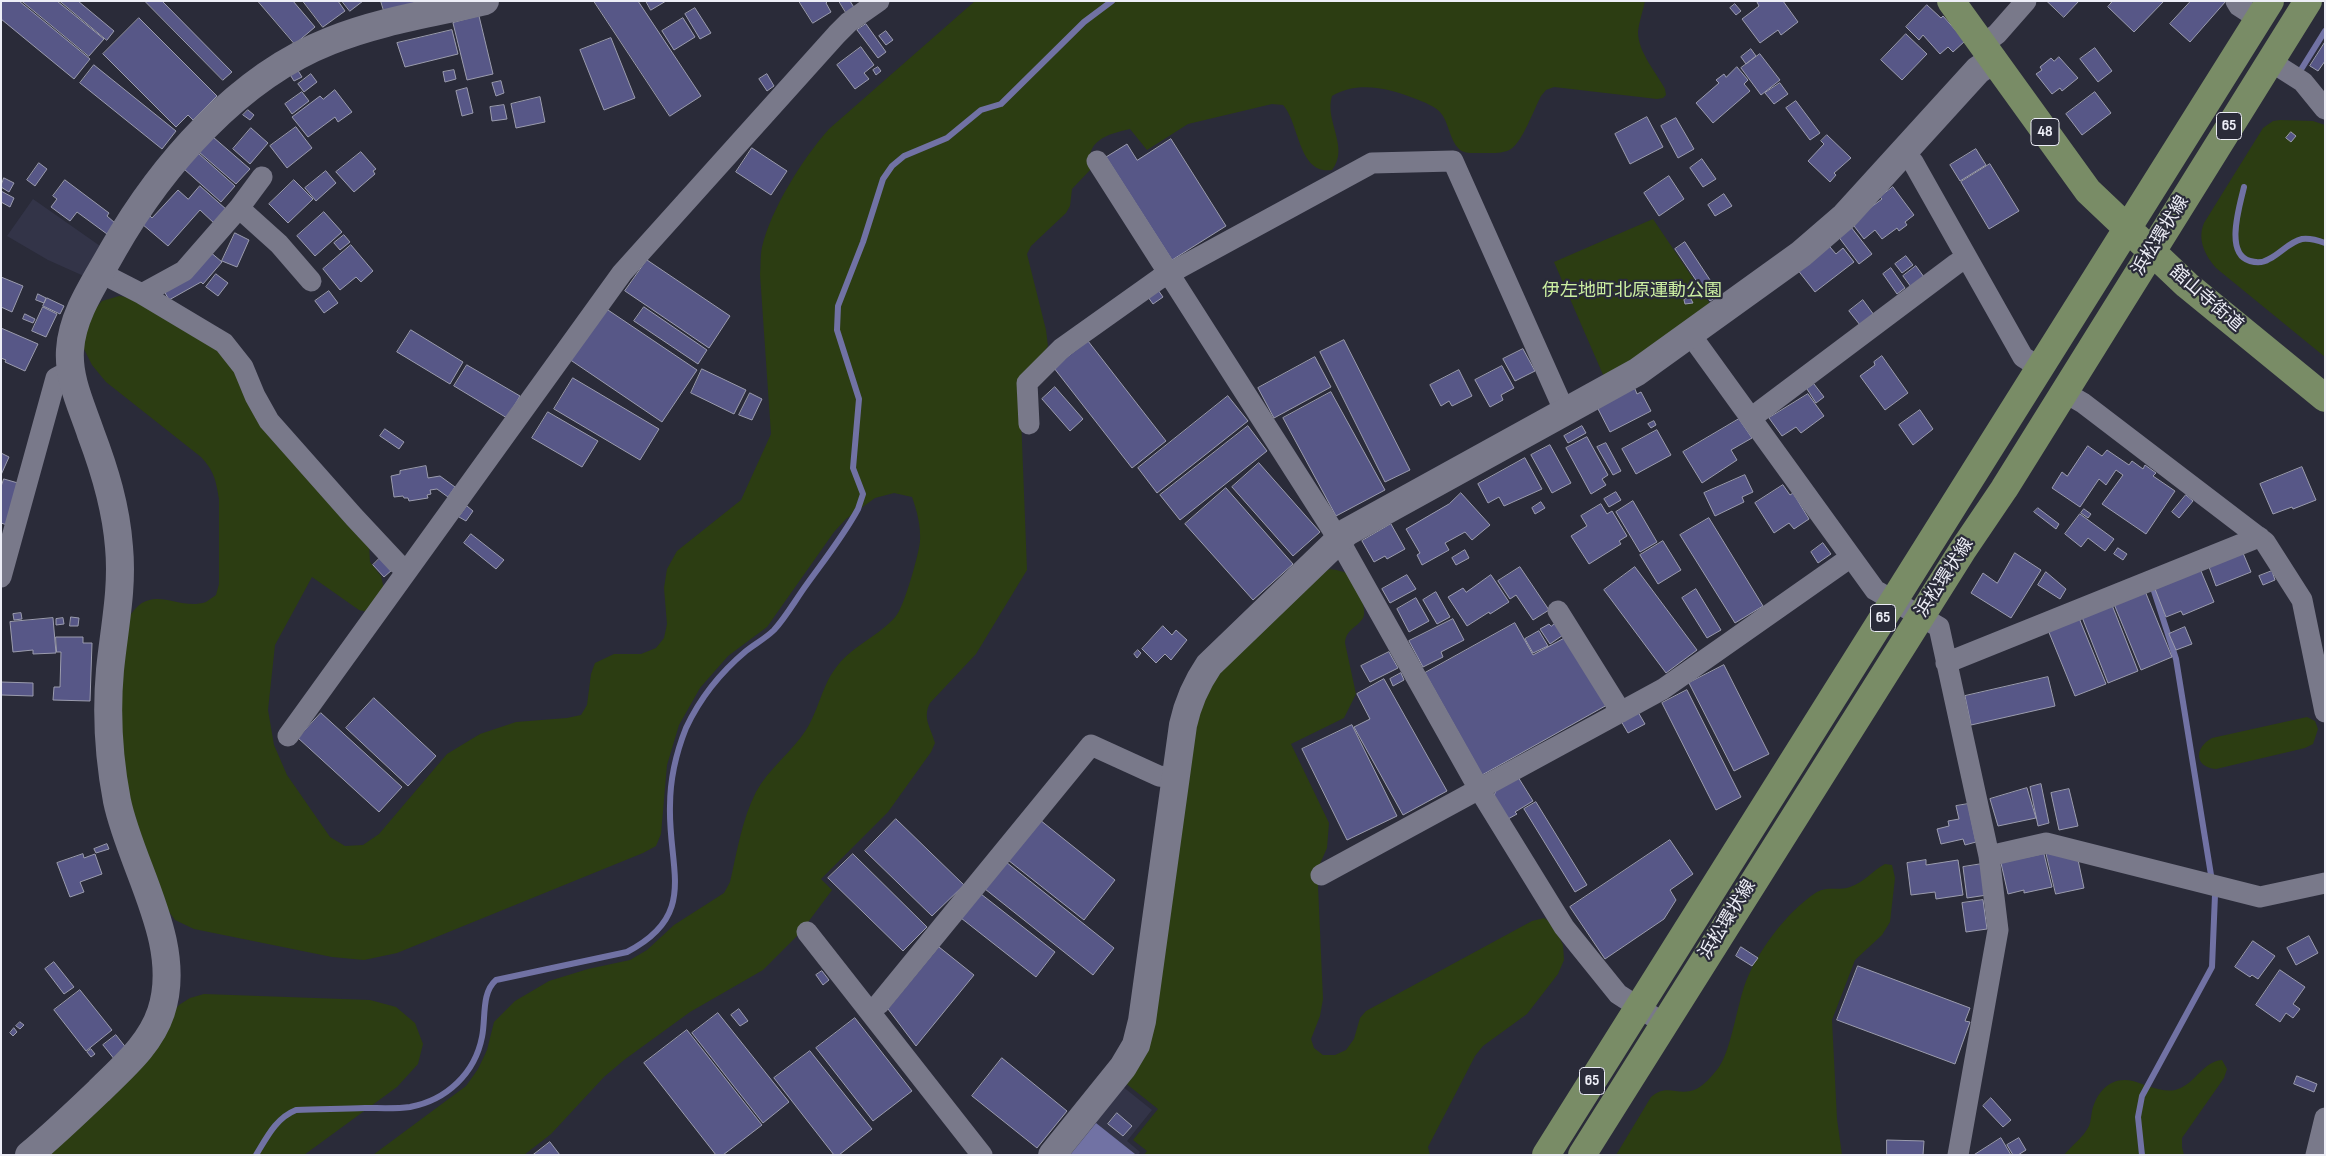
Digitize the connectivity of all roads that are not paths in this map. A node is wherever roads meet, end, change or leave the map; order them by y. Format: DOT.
graph roads {
  1 [pos="485,1"];
  2 [pos="879,1"];
  3 [pos="1951,1"];
  4 [pos="2026,1"];
  5 [pos="2236,1"];
  6 [pos="2308,1"];
  7 [pos="2264,10"];
  8 [pos="1988,52"];
  9 [pos="2270,62"];
  10 [pos="2325,109"];
  11 [pos="1903,153"];
  12 [pos="1097,161"];
  13 [pos="262,177"];
  14 [pos="239,208"];
  15 [pos="2126,227"];
  16 [pos="2152,251"];
  17 [pos="1967,258"];
  18 [pos="101,274"];
  19 [pos="1169,274"];
  20 [pos="311,281"];
  21 [pos="142,294"];
  22 [pos="1690,334"];
  23 [pos="2040,367"];
  24 [pos="71,370"];
  25 [pos="2064,392"];
  26 [pos="2325,398"];
  27 [pos="1564,410"];
  28 [pos="1751,418"];
  29 [pos="1029,424"];
  30 [pos="2259,537"];
  31 [pos="1339,540"];
  32 [pos="1851,557"];
  33 [pos="407,570"];
  34 [pos="1,577"];
  35 [pos="1893,601"];
  36 [pos="1558,610"];
  37 [pos="1920,616"];
  38 [pos="1946,663"];
  39 [pos="1621,712"];
  40 [pos="2325,712"];
  41 [pos="288,736"];
  42 [pos="1175,778"];
  43 [pos="1479,789"];
  44 [pos="1989,856"];
  45 [pos="1321,875"];
  46 [pos="2325,883"];
  47 [pos="807,932"];
  48 [pos="1639,1007"];
  49 [pos="869,1011"];
  50 [pos="1664,1023"];
  51 [pos="2325,1118"];
  52 [pos="29,1155"];
  53 [pos="982,1155"];
  54 [pos="1052,1155"];
  55 [pos="1546,1155"];
  56 [pos="1582,1155"];
  57 [pos="1958,1155"];
  58 [pos="2316,1155"];
  1 -- 18 [label="street"];
  2 -- 33 [label="street"];
  3 -- 8 [label="main road, 舘山寺街道 / 48"];
  4 -- 8 [label="street"];
  5 -- 7 [label="street"];
  6 -- 9 [label="main road, 浜松環状線 / 65"];
  7 -- 15 [label="main road, 浜松環状線 / 65"];
  8 -- 11 [label="street"];
  8 -- 15 [label="main road, 舘山寺街道 / 48"];
  9 -- 10 [label="street"];
  9 -- 16 [label="main road, 浜松環状線 / 65"];
  11 -- 17 [label="street"];
  11 -- 22 [label="street"];
  12 -- 19 [label="street"];
  13 -- 14 [label="street"];
  14 -- 20 [label="street"];
  14 -- 21 [label="street"];
  15 -- 16 [label="main road, 舘山寺街道 / 48"];
  15 -- 23 [label="main road, 浜松環状線 / 65"];
  16 -- 25 [label="main road, 浜松環状線 / 65"];
  16 -- 26 [label="main road, 舘山寺街道 / 48"];
  17 -- 23 [label="street"];
  17 -- 28 [label="street"];
  18 -- 21 [label="street"];
  18 -- 24 [label="street"];
  19 -- 27 [label="street"];
  19 -- 29 [label="street"];
  19 -- 31 [label="street"];
  21 -- 33 [label="street"];
  22 -- 27 [label="street"];
  22 -- 28 [label="street"];
  23 -- 35 [label="main road, 浜松環状線 / 65"];
  24 -- 34 [label="street"];
  24 -- 52 [label="street"];
  25 -- 30 [label="street"];
  25 -- 37 [label="main road, 浜松環状線 / 65"];
  27 -- 31 [label="street"];
  28 -- 32 [label="street"];
  30 -- 38 [label="street"];
  30 -- 40 [label="street"];
  31 -- 42 [label="street"];
  31 -- 43 [label="street"];
  32 -- 35 [label="street"];
  32 -- 39 [label="street"];
  33 -- 41 [label="street"];
  35 -- 37 [label="street"];
  35 -- 48 [label="main road, 浜松環状線 / 65"];
  36 -- 39 [label="street"];
  37 -- 38 [label="street"];
  37 -- 50 [label="main road, 浜松環状線 / 65"];
  38 -- 44 [label="street"];
  39 -- 43 [label="street"];
  42 -- 49 [label="street"];
  42 -- 54 [label="street"];
  43 -- 45 [label="street"];
  43 -- 48 [label="street"];
  44 -- 46 [label="street"];
  44 -- 57 [label="street"];
  47 -- 49 [label="street"];
  48 -- 50 [label="street"];
  48 -- 55 [label="main road, 浜松環状線 / 65"];
  49 -- 53 [label="street"];
  50 -- 56 [label="main road, 浜松環状線 / 65"];
  51 -- 58 [label="street"];
}
